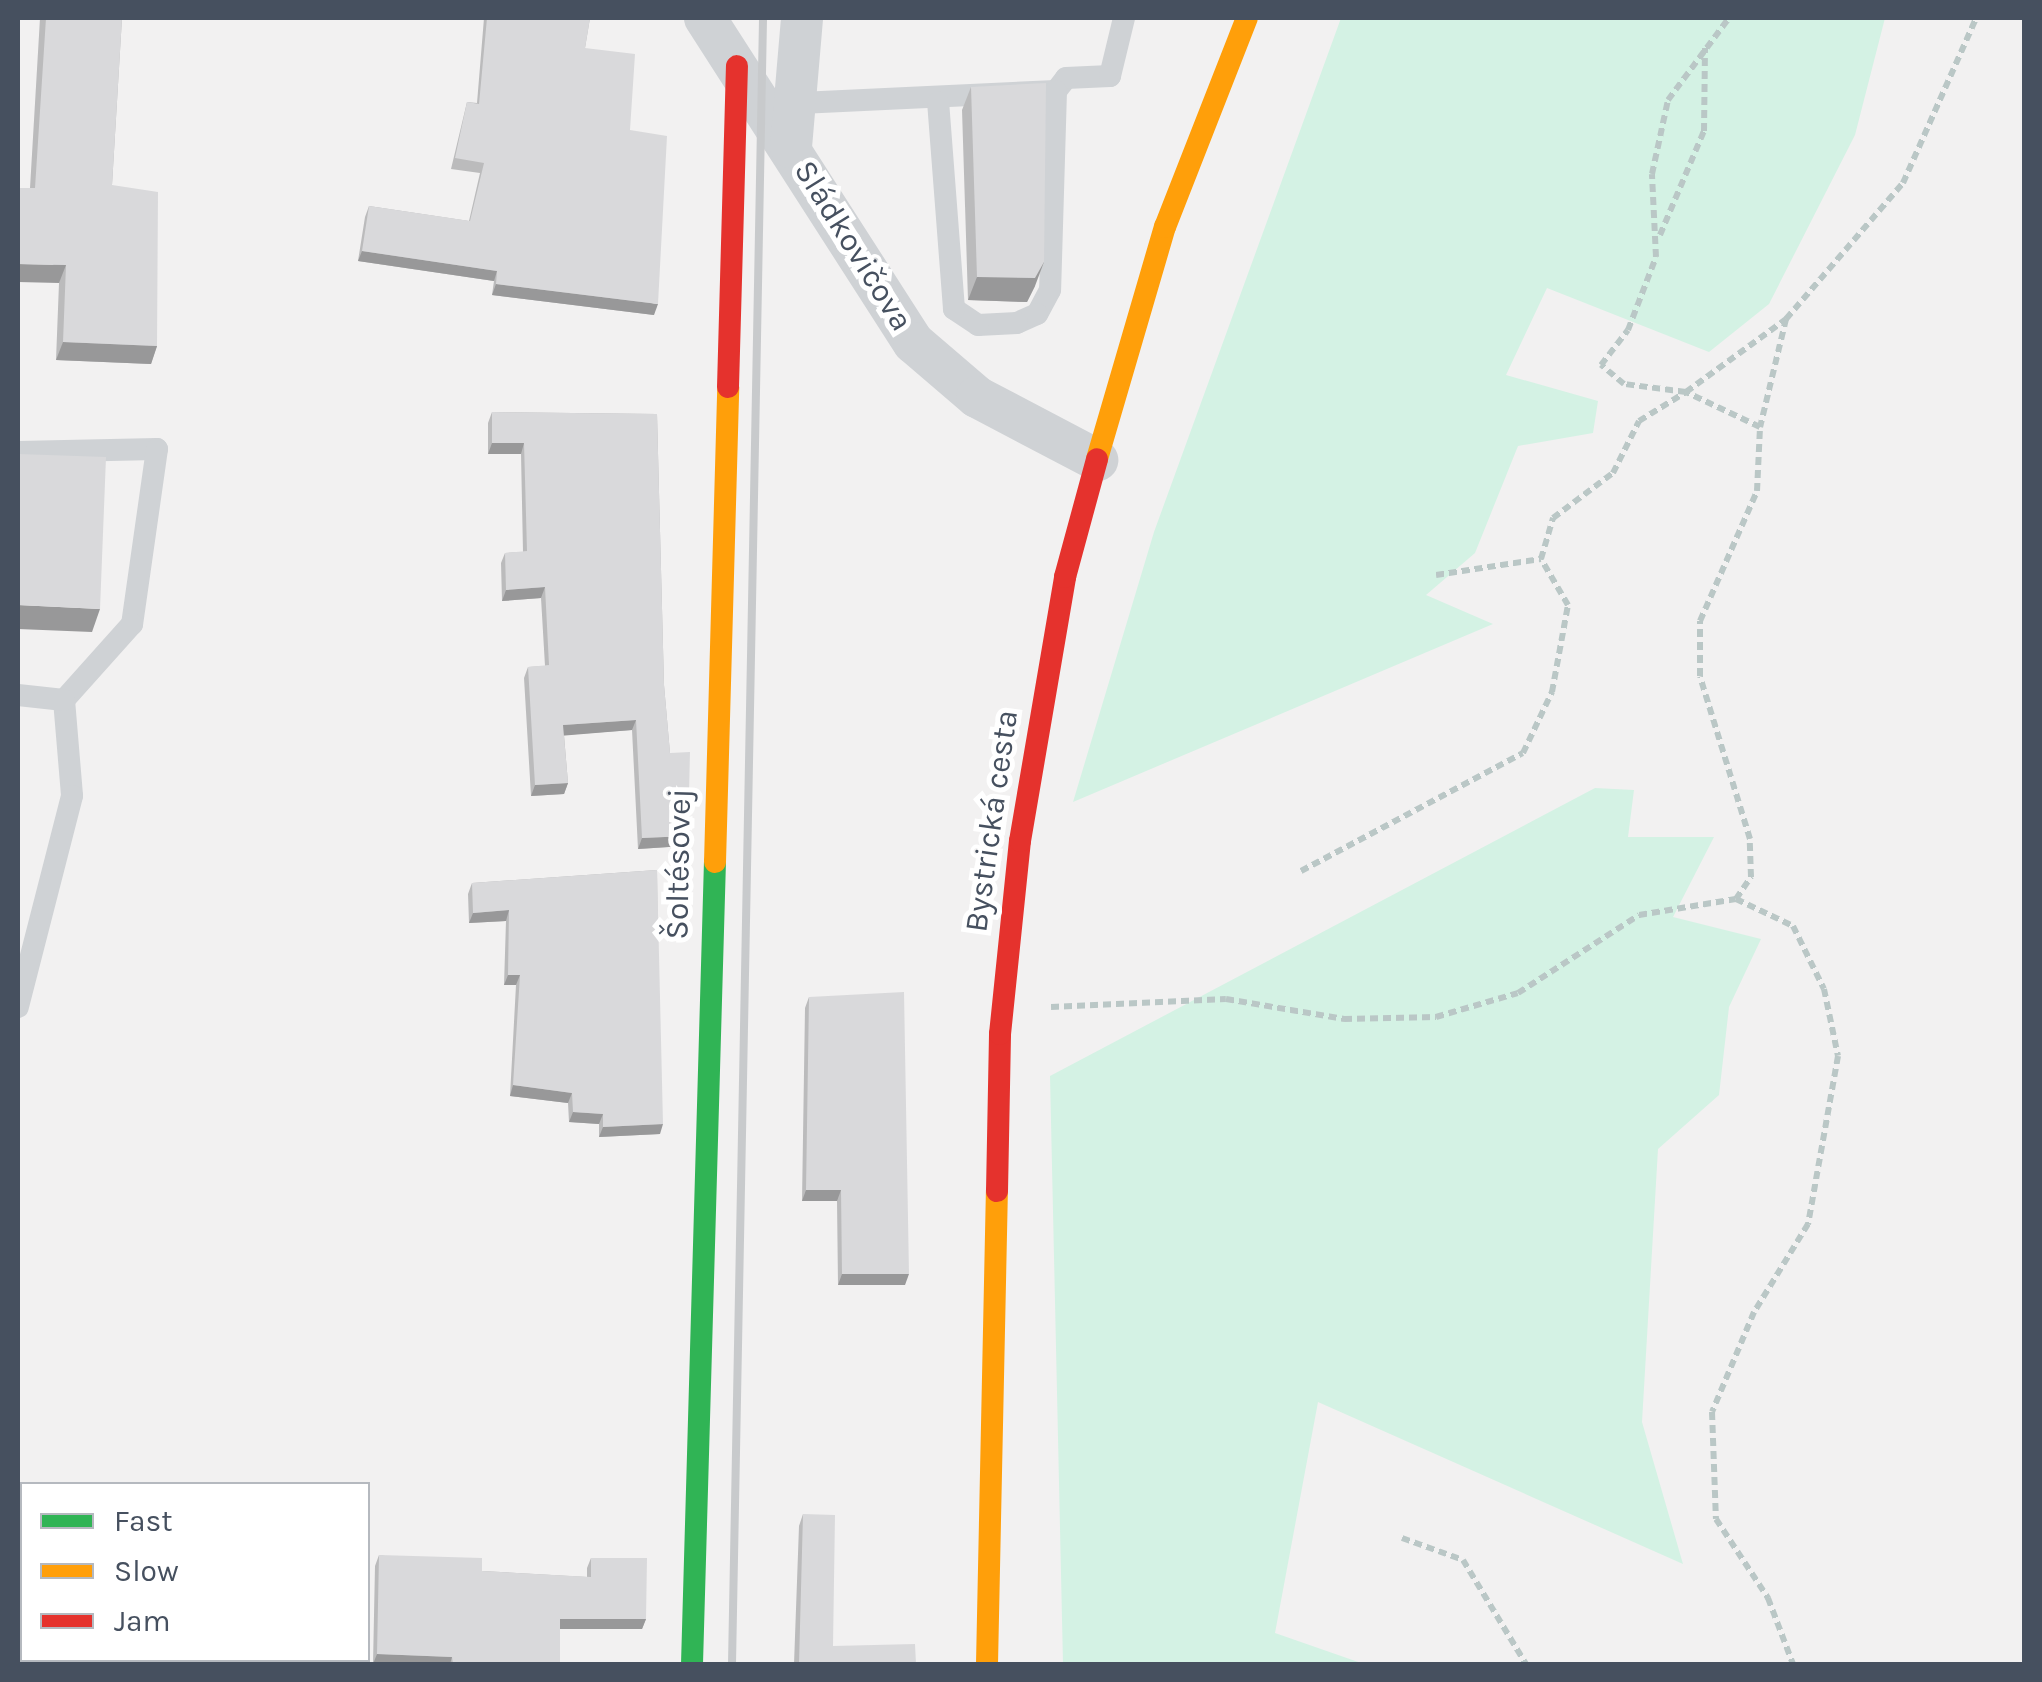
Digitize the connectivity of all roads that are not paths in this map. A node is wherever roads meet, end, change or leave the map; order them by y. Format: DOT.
graph roads {
  1 [pos="705,18"];
  2 [pos="802,18"];
  3 [pos="1124,18"];
  4 [pos="1247,18"];
  5 [pos="737,66"];
  6 [pos="1056,91"];
  7 [pos="800,103"];
  8 [pos="938,103"];
  9 [pos="792,148"];
  10 [pos="18,452"];
  11 [pos="1096,460"];
  12 [pos="18,695"];
  13 [pos="64,700"];
  14 [pos="18,1007"];
  15 [pos="692,1664"];
  16 [pos="987,1664"];
  1 -- 5 [label="street, Sládkovičova"];
  2 -- 7 [label="street"];
  3 -- 6 [label="lane"];
  4 -- 11 [label="main road, Bystrická cesta"];
  5 -- 9 [label="street, Sládkovičova"];
  5 -- 15 [label="main road, Šoltésovej"];
  6 -- 8 [label="lane"];
  6 -- 8 [label="lane"];
  7 -- 8 [label="lane"];
  7 -- 9 [label="street"];
  9 -- 11 [label="street, Sládkovičova"];
  10 -- 13 [label="lane"];
  11 -- 16 [label="main road, Bystrická cesta"];
  12 -- 13 [label="lane"];
  13 -- 14 [label="lane"];
}
